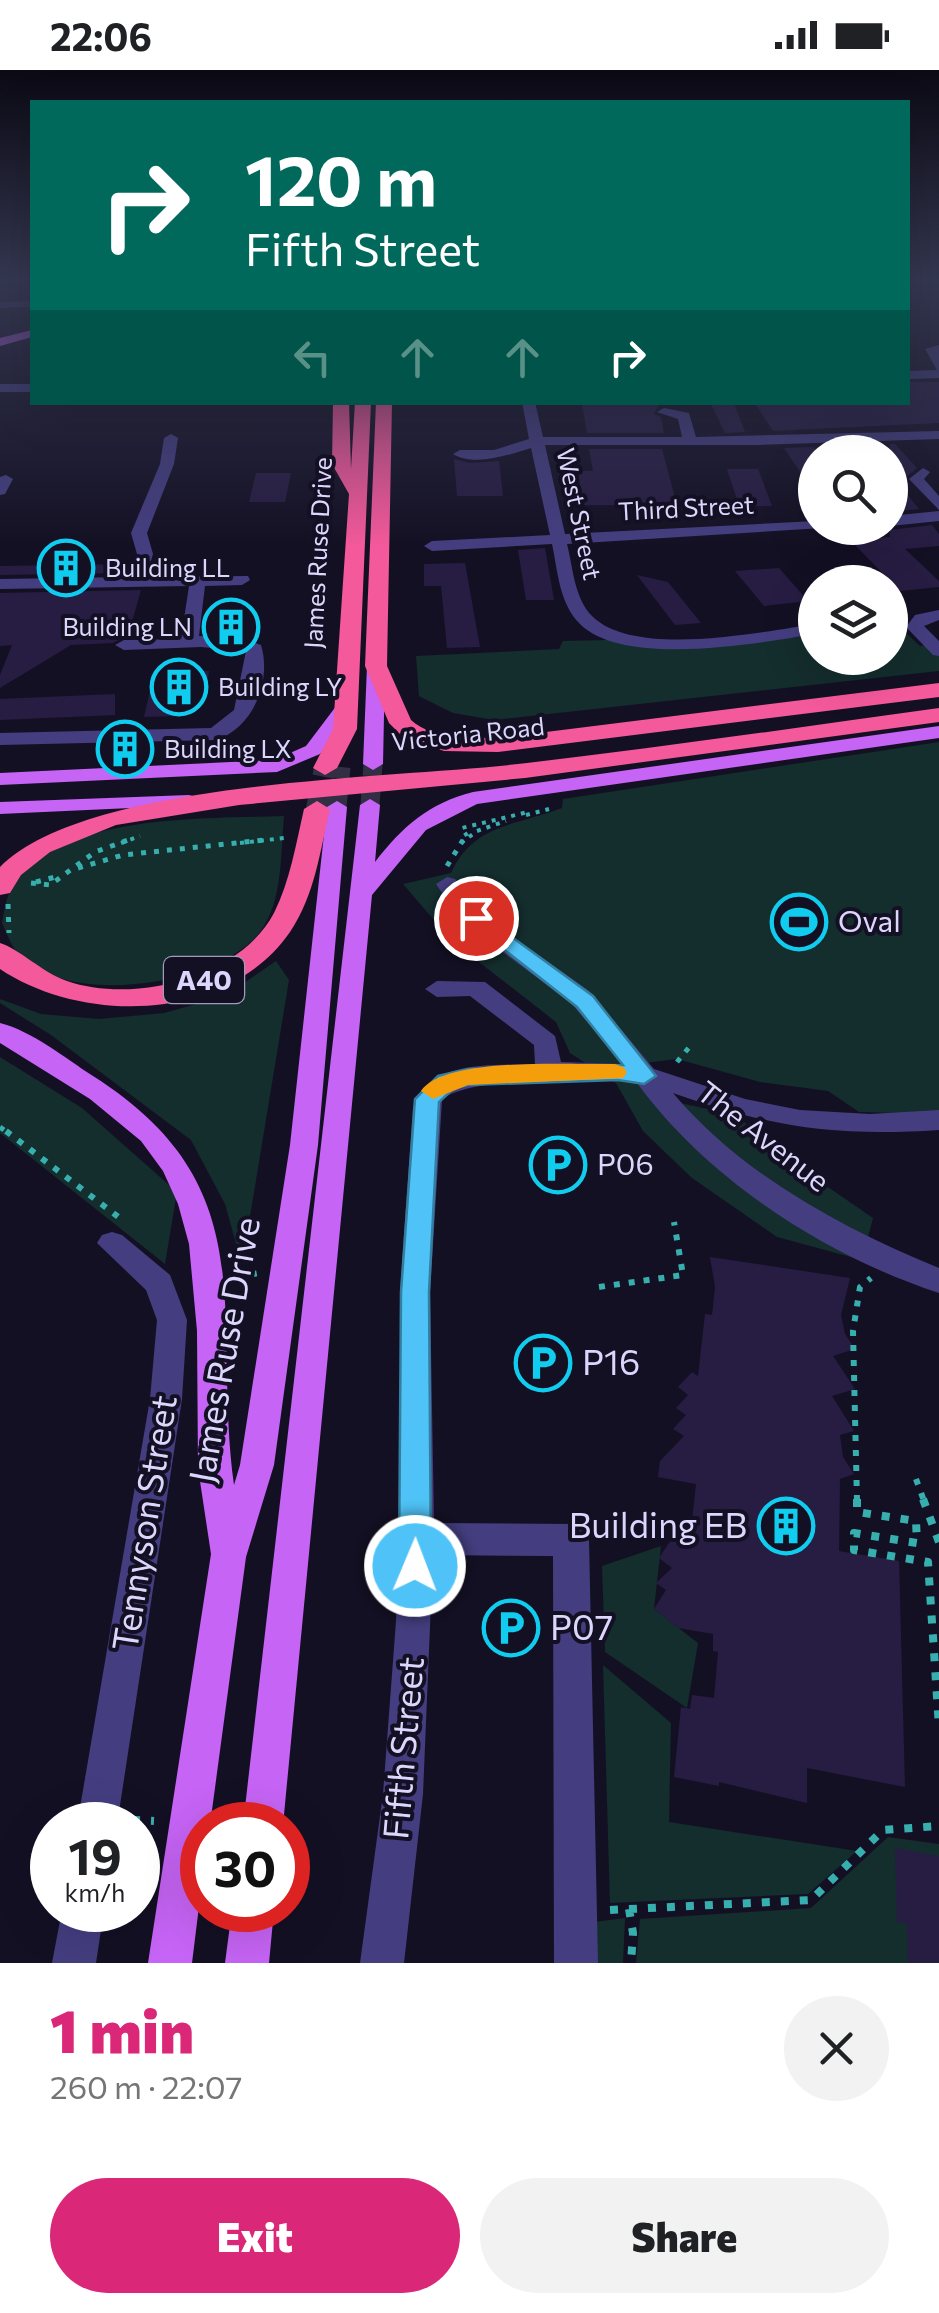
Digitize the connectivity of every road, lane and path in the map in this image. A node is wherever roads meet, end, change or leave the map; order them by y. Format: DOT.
graph roads {
  1 [pos="937,370"];
  2 [pos="910,375"];
  3 [pos="0,388"];
  4 [pos="30,388"];
  5 [pos="341,405"];
  6 [pos="363,405"];
  7 [pos="384,405"];
  8 [pos="529,405"];
  9 [pos="664,412"];
  10 [pos="939,434"];
  11 [pos="170,438"];
  12 [pos="538,442"];
  13 [pos="690,442"];
  14 [pos="460,454"];
  15 [pos="923,472"];
  16 [pos="358,493"];
  17 [pos="939,505"];
  18 [pos="939,516"];
  19 [pos="908,519"];
  20 [pos="798,527"];
  21 [pos="560,539"];
  22 [pos="432,546"];
  23 [pos="242,580"];
  24 [pos="136,581"];
  25 [pos="194,582"];
  26 [pos="0,584"];
  27 [pos="939,613"];
  28 [pos="908,616"];
  29 [pos="798,632"];
  30 [pos="194,644"];
  31 [pos="124,645"];
  32 [pos="935,648"];
  33 [pos="376,666"];
  34 [pos="939,690"];
  35 [pos="939,700"];
  36 [pos="939,715"];
  37 [pos="346,717"];
  38 [pos="939,732"];
  39 [pos="0,740"];
  40 [pos="373,764"];
  41 [pos="333,768"];
  42 [pos="486,768"];
  43 [pos="0,779"];
  44 [pos="238,791"];
  45 [pos="32,794"];
  46 [pos="0,795"];
  47 [pos="557,802"];
  48 [pos="370,805"];
  49 [pos="0,806"];
  50 [pos="327,808"];
  51 [pos="462,828"];
  52 [pos="294,831"];
  53 [pos="467,836"];
  54 [pos="448,884"];
  55 [pos="50,885"];
  56 [pos="5,893"];
  57 [pos="359,896"];
  58 [pos="5,949"];
  59 [pos="436,989"];
  60 [pos="0,1031"];
  61 [pos="549,1074"];
  62 [pos="644,1076"];
  63 [pos="939,1120"];
  64 [pos="0,1127"];
  65 [pos="674,1222"];
  66 [pos="112,1243"];
  67 [pos="892,1262"];
  68 [pos="939,1281"];
  69 [pos="599,1287"];
  70 [pos="916,1479"];
  71 [pos="416,1539"];
  72 [pos="939,1542"];
  73 [pos="228,1558"];
  74 [pos="928,1562"];
  75 [pos="939,1564"];
  76 [pos="939,1726"];
  77 [pos="101,1802"];
  78 [pos="264,1802"];
  79 [pos="939,1826"];
  80 [pos="629,1909"];
  81 [pos="594,1912"];
  82 [pos="79,1932"];
  83 [pos="251,1932"];
  84 [pos="74,1963"];
  85 [pos="170,1963"];
  86 [pos="247,1963"];
  87 [pos="382,1963"];
  88 [pos="576,1963"];
  89 [pos="631,1963"];
  1 -- 2 [label="street"];
  3 -- 4 [label="street"];
  5 -- 16 [label="highway"];
  6 -- 16 [label="highway, James Ruse Drive"];
  7 -- 33 [label="highway, James Ruse Drive"];
  8 -- 12 [label="street, West Street"];
  9 -- 13 [label="street"];
  10 -- 13 [label="street"];
  11 -- 24 [label="street"];
  12 -- 13 [label="street"];
  12 -- 14 [label="street"];
  12 -- 21 [label="street, West Street"];
  15 -- 17 [label="street"];
  16 -- 37 [label="highway, James Ruse Drive"];
  18 -- 19 [label="street"];
  20 -- 21 [label="street, Third Street"];
  21 -- 22 [label="street, Third Street"];
  21 -- 29 [label="street, West Street"];
  23 -- 25 [label="street"];
  24 -- 25 [label="street"];
  24 -- 26 [label="street"];
  25 -- 30 [label="street"];
  27 -- 28 [label="street"];
  27 -- 32 [label="street"];
  30 -- 31 [label="street"];
  30 -- 39 [label="street"];
  33 -- 34 [label="highway"];
  33 -- 40 [label="main road, James Ruse Drive"];
  35 -- 42 [label="highway, Victoria Road"];
  36 -- 42 [label="highway, Victoria Road"];
  37 -- 41 [label="highway"];
  37 -- 43 [label="main road"];
  38 -- 57 [label="main road"];
  42 -- 44 [label="highway, Victoria Road"];
  44 -- 45 [label="main road, Victoria Road"];
  44 -- 49 [label="main road, Victoria Road"];
  44 -- 56 [label="highway"];
  45 -- 46 [label="main road, Victoria Road"];
  45 -- 49 [label="main road"];
  47 -- 53 [label="path"];
  48 -- 57 [label="main road"];
  50 -- 58 [label="highway, A40"];
  50 -- 73 [label="main road, James Ruse Drive"];
  51 -- 53 [label="path"];
  52 -- 55 [label="path"];
  53 -- 54 [label="path"];
  54 -- 62 [label="street, The Avenue"];
  56 -- 58 [label="path"];
  57 -- 78 [label="main road"];
  59 -- 61 [label="street"];
  60 -- 73 [label="main road"];
  61 -- 62 [label="street, Fifth Street"];
  61 -- 71 [label="street, Fifth Street"];
  62 -- 63 [label="street, Fifth Street"];
  62 -- 67 [label="street, The Avenue"];
  64 -- 66 [label="path"];
  65 -- 69 [label="path"];
  66 -- 77 [label="street, Tennyson Street"];
  67 -- 68 [label="street, The Avenue"];
  67 -- 74 [label="path"];
  70 -- 72 [label="path"];
  71 -- 87 [label="street, Fifth Street"];
  71 -- 88 [label="street"];
  73 -- 85 [label="main road, James Ruse Drive"];
  74 -- 75 [label="path"];
  74 -- 76 [label="path"];
  79 -- 80 [label="path"];
  80 -- 81 [label="path"];
  80 -- 89 [label="path"];
  82 -- 84 [label="street"];
  83 -- 86 [label="main road"];
}
